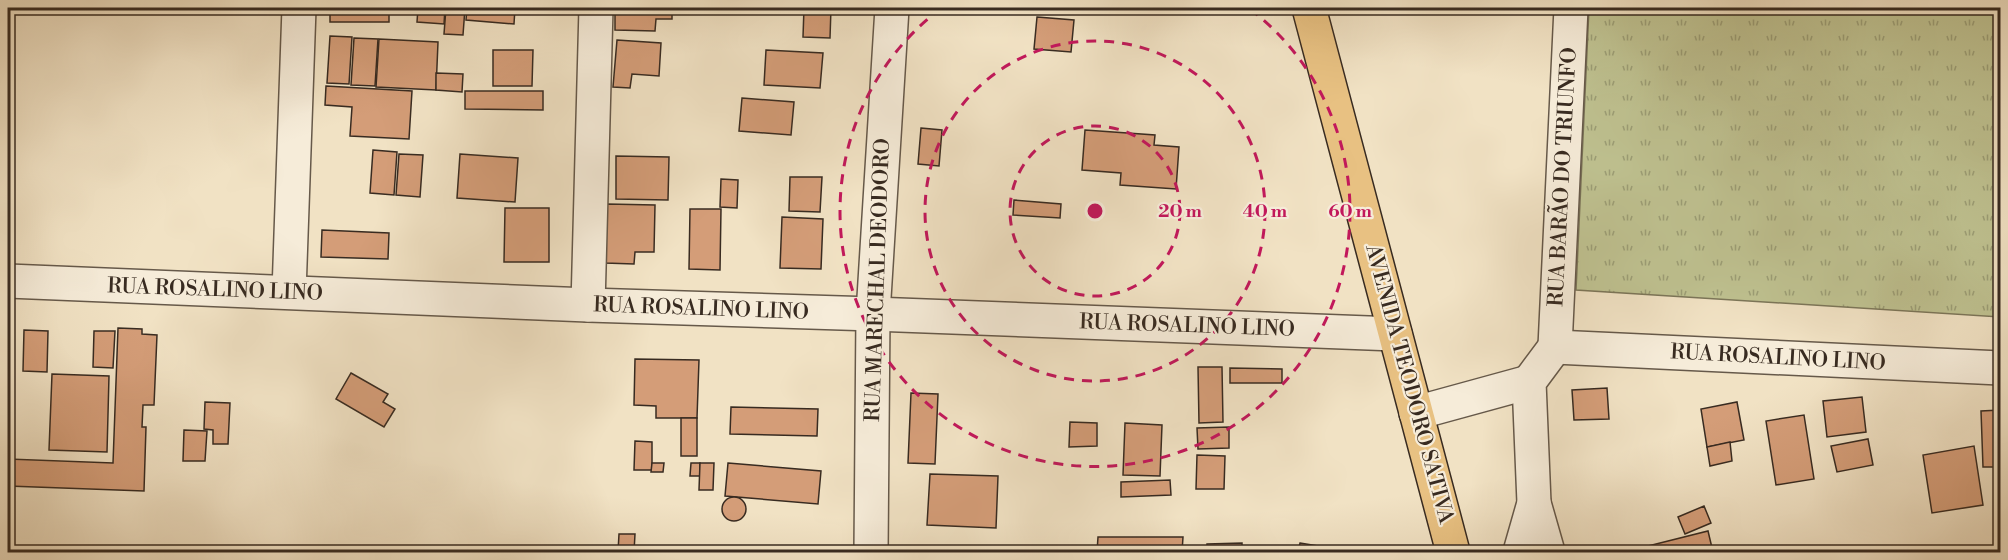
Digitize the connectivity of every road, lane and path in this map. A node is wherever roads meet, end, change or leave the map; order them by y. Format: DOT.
graph roads {
  1 [pos="299,8"];
  2 [pos="596,8"];
  3 [pos="892,8"];
  4 [pos="1309,8"];
  5 [pos="1570,8"];
  6 [pos="8,281"];
  7 [pos="289,292"];
  8 [pos="588,305"];
  9 [pos="873,314"];
  10 [pos="1395,334"];
  11 [pos="1555,347"];
  12 [pos="2001,368"];
  13 [pos="1529,382"];
  14 [pos="1416,413"];
  15 [pos="1534,503"];
  16 [pos="871,552"];
  17 [pos="1453,552"];
  18 [pos="1520,552"];
  19 [pos="1548,552"];
  1 -- 7 [label="street"];
  2 -- 8 [label="street"];
  3 -- 9 [label="street, RUA MARECHAL DEODORO"];
  4 -- 10 [label="main road, AVENIDA TEODORO SATIVA"];
  5 -- 11 [label="street, RUA BARÃO DO TRIUNFO"];
  6 -- 7 [label="street, RUA ROSALINO LINO"];
  7 -- 8 [label="street, RUA ROSALINO LINO"];
  8 -- 9 [label="street, RUA ROSALINO LINO"];
  9 -- 10 [label="street, RUA ROSALINO LINO"];
  9 -- 16 [label="street, RUA MARECHAL DEODORO"];
  10 -- 14 [label="main road, AVENIDA TEODORO SATIVA"];
  11 -- 12 [label="street, RUA ROSALINO LINO"];
  11 -- 13 [label="street"];
  13 -- 14 [label="street"];
  13 -- 15 [label="street"];
  14 -- 17 [label="main road, AVENIDA TEODORO SATIVA"];
  15 -- 18 [label="street"];
  15 -- 19 [label="street"];
}
